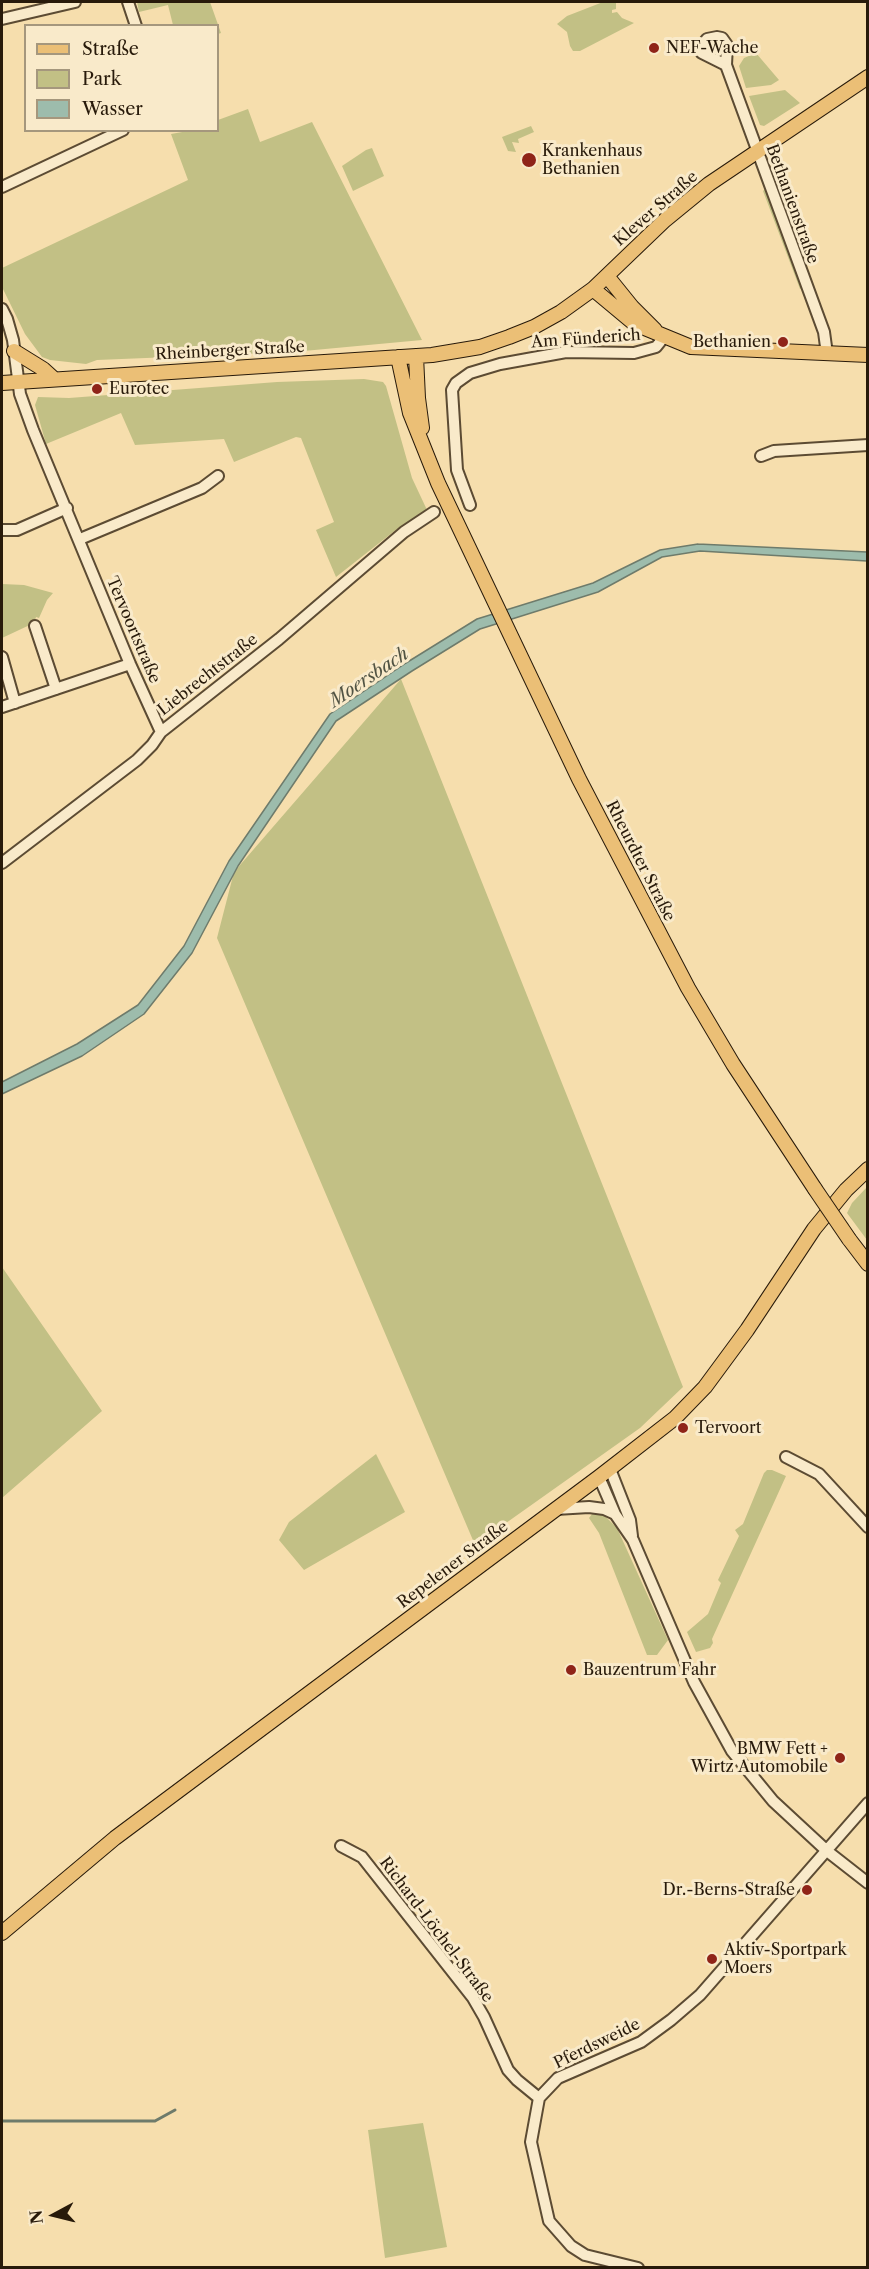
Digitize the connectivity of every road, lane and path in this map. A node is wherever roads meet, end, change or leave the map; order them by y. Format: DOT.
graph roads {
  1 [pos="75,2"];
  2 [pos="129,2"];
  3 [pos="2,19"];
  4 [pos="135,24"];
  5 [pos="726,65"];
  6 [pos="867,77"];
  7 [pos="119,132"];
  8 [pos="756,150"];
  9 [pos="2,187"];
  10 [pos="607,276"];
  11 [pos="593,289"];
  12 [pos="2,309"];
  13 [pos="661,336"];
  14 [pos="14,351"];
  15 [pos="460,351"];
  16 [pos="827,354"];
  17 [pos="867,355"];
  18 [pos="416,356"];
  19 [pos="398,357"];
  20 [pos="54,379"];
  21 [pos="18,382"];
  22 [pos="2,383"];
  23 [pos="867,445"];
  24 [pos="426,450"];
  25 [pos="761,456"];
  26 [pos="218,476"];
  27 [pos="470,505"];
  28 [pos="67,508"];
  29 [pos="434,512"];
  30 [pos="2,531"];
  31 [pos="80,539"];
  32 [pos="35,626"];
  33 [pos="2,657"];
  34 [pos="130,664"];
  35 [pos="56,689"];
  36 [pos="15,703"];
  37 [pos="2,707"];
  38 [pos="161,732"];
  39 [pos="2,863"];
  40 [pos="867,1169"];
  41 [pos="867,1264"];
  42 [pos="786,1457"];
  43 [pos="604,1473"];
  44 [pos="556,1509"];
  45 [pos="615,1514"];
  46 [pos="867,1527"];
  47 [pos="633,1540"];
  48 [pos="867,1803"];
  49 [pos="341,1845"];
  50 [pos="827,1851"];
  51 [pos="867,1883"];
  52 [pos="4,1929"];
  53 [pos="539,2098"];
  54 [pos="638,2268"];
  1 -- 3 [label="street"];
  2 -- 4 [label="street"];
  5 -- 5 [label="street, Bethanienstraße"];
  5 -- 8 [label="street, Bethanienstraße"];
  6 -- 8 [label="main road, Klever Straße"];
  7 -- 9 [label="street"];
  8 -- 10 [label="main road, Klever Straße"];
  8 -- 16 [label="street, Bethanienstraße"];
  10 -- 11 [label="main road, Klever Straße"];
  10 -- 13 [label="main road"];
  11 -- 13 [label="main road"];
  11 -- 15 [label="main road, Klever Straße"];
  12 -- 14 [label="street, Tervoortstraße"];
  13 -- 16 [label="main road"];
  13 -- 27 [label="street, Am Fünderich"];
  14 -- 20 [label="main road"];
  14 -- 21 [label="street, Tervoortstraße"];
  15 -- 18 [label="main road, Rheinberger Straße"];
  16 -- 17 [label="main road"];
  18 -- 19 [label="main road, Rheinberger Straße"];
  18 -- 24 [label="main road, Rheurdter Straße"];
  19 -- 20 [label="main road, Rheinberger Straße"];
  19 -- 24 [label="main road, Rheurdter Straße"];
  20 -- 21 [label="main road, Rheinberger Straße"];
  21 -- 22 [label="main road, Rheinberger Straße"];
  21 -- 28 [label="street, Tervoortstraße"];
  23 -- 25 [label="street"];
  24 -- 41 [label="main road, Rheurdter Straße, bridge"];
  26 -- 31 [label="street"];
  28 -- 30 [label="street"];
  28 -- 31 [label="street, Tervoortstraße"];
  29 -- 38 [label="street, Liebrechtstraße"];
  31 -- 34 [label="street, Tervoortstraße"];
  32 -- 35 [label="street"];
  33 -- 36 [label="street"];
  34 -- 35 [label="street"];
  34 -- 38 [label="street, Tervoortstraße"];
  35 -- 36 [label="street"];
  36 -- 37 [label="street"];
  38 -- 39 [label="street, Liebrechtstraße"];
  40 -- 43 [label="main road, Repelener Straße"];
  42 -- 46 [label="street"];
  43 -- 44 [label="main road, Repelener Straße"];
  43 -- 45 [label="street"];
  43 -- 47 [label="street"];
  44 -- 45 [label="street"];
  44 -- 52 [label="main road, Repelener Straße"];
  45 -- 47 [label="street"];
  47 -- 50 [label="street"];
  48 -- 50 [label="street, Pferdsweide"];
  49 -- 53 [label="street, Richard-Löchel-Straße"];
  50 -- 51 [label="street"];
  50 -- 53 [label="street, Pferdsweide"];
  53 -- 54 [label="street"];
}
